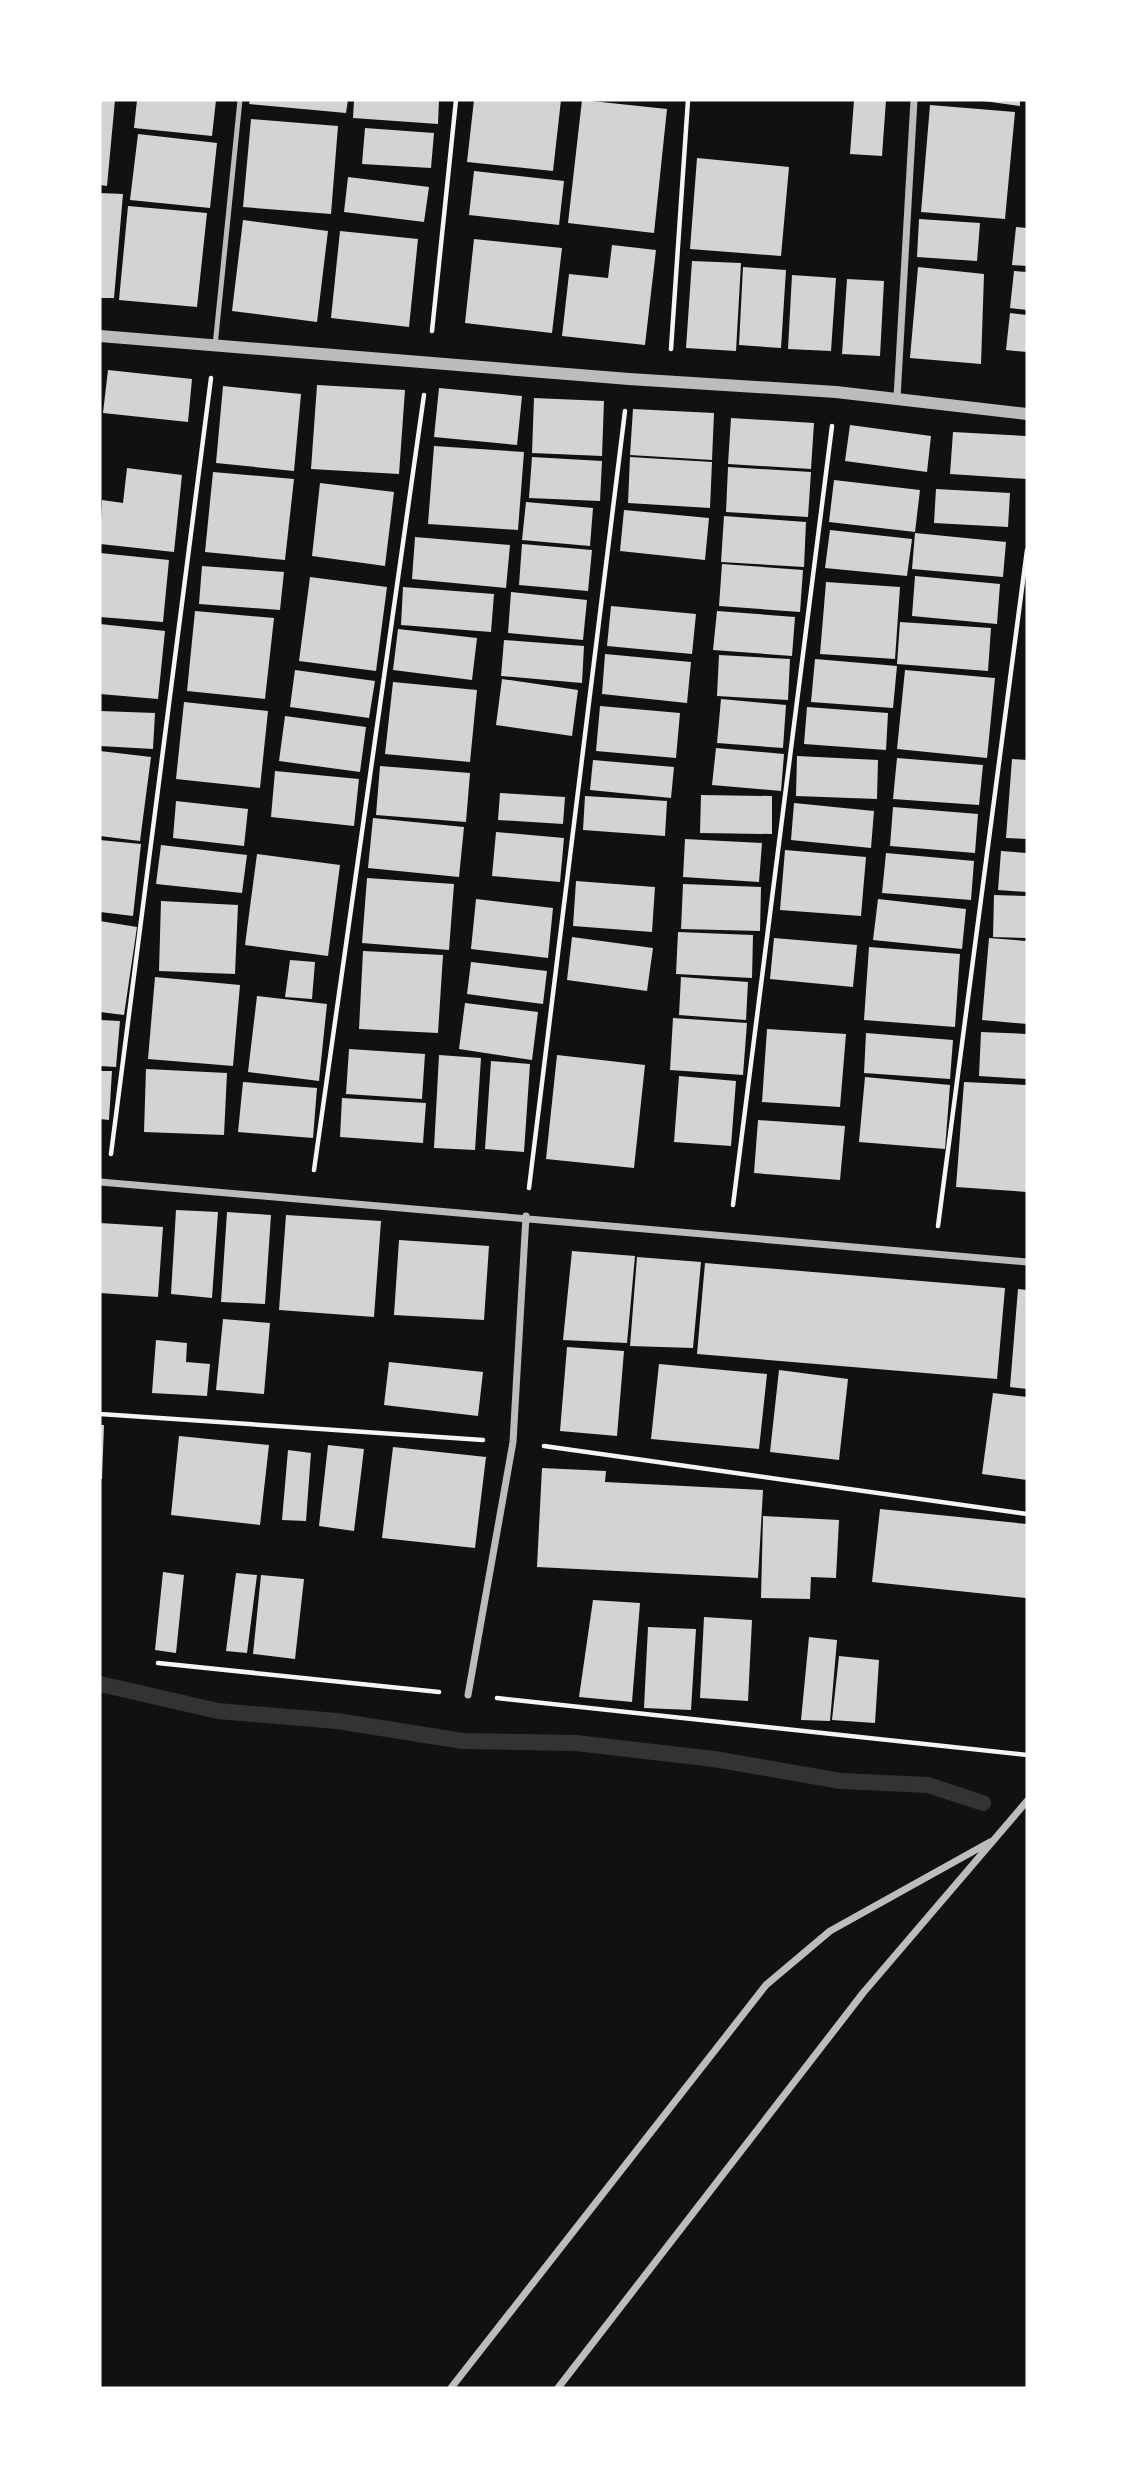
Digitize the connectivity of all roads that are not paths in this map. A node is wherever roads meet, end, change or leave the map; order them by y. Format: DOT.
graph roads {
  1 [pos="240,100"];
  2 [pos="914,100"];
  3 [pos="100,336"];
  4 [pos="215,346"];
  5 [pos="897,398"];
  6 [pos="1027,414"];
  7 [pos="104,1182"];
  8 [pos="526,1216"];
  9 [pos="1027,1262"];
  10 [pos="468,1695"];
  11 [pos="1027,1801"];
  12 [pos="990,1842"];
  13 [pos="451,2388"];
  14 [pos="558,2388"];
  1 -- 4 [label="lane"];
  2 -- 5 [label="street"];
  3 -- 4 [label="street"];
  4 -- 5 [label="street"];
  5 -- 6 [label="street"];
  7 -- 8 [label="street"];
  8 -- 9 [label="street"];
  8 -- 10 [label="street"];
  11 -- 12 [label="street"];
  12 -- 13 [label="street"];
  12 -- 14 [label="street"];
}
